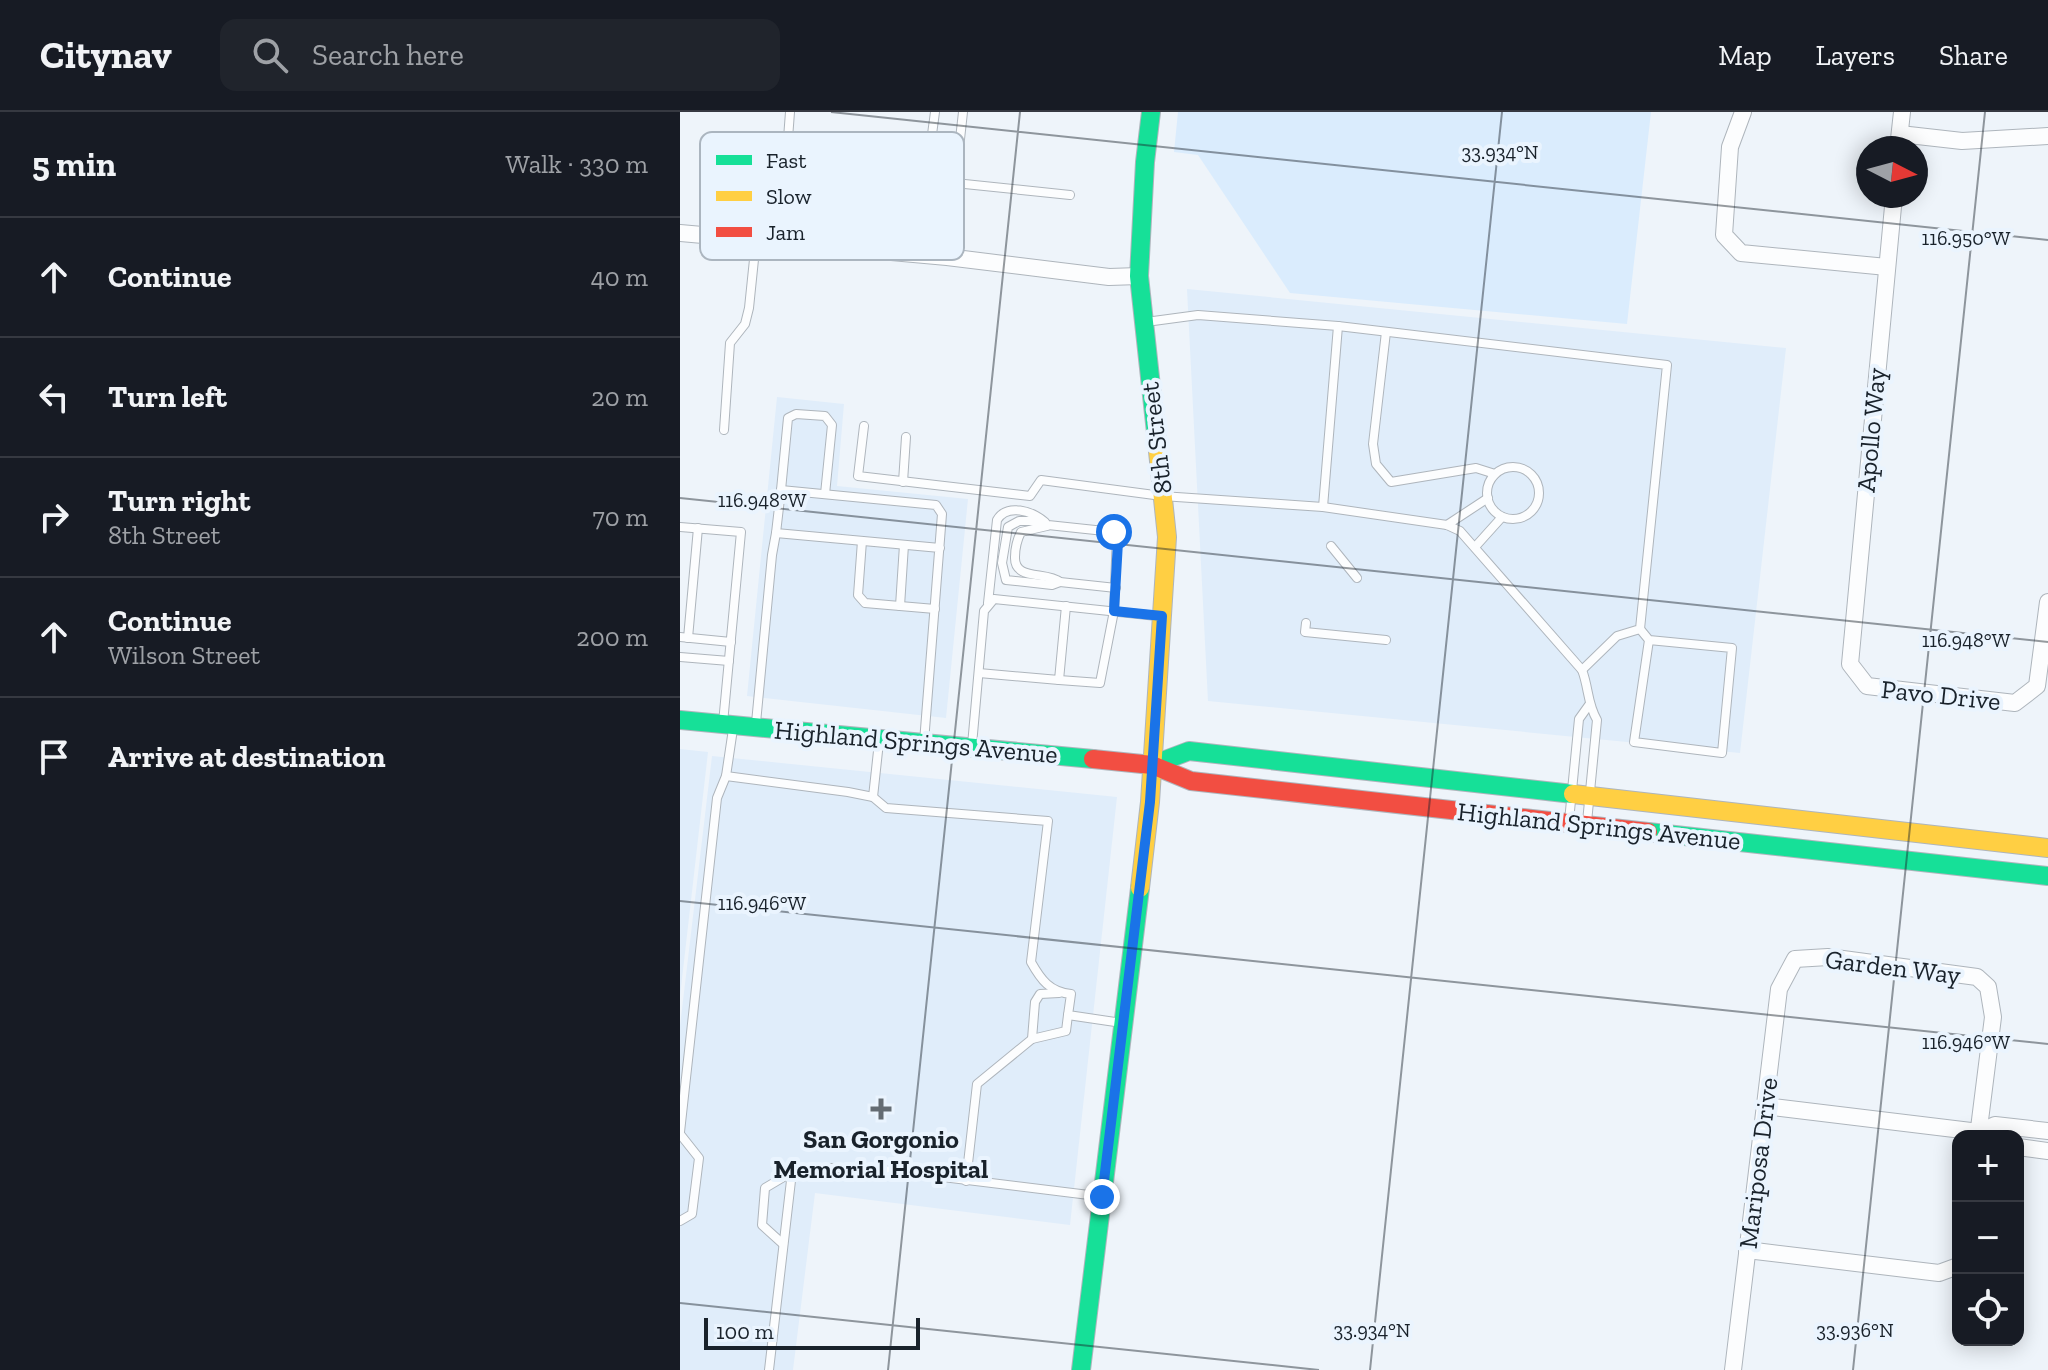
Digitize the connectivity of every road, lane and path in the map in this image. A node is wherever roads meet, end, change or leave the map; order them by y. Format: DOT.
graph roads {
  1 [pos="790,112"];
  2 [pos="935,112"];
  3 [pos="963,112"];
  4 [pos="1151,112"];
  5 [pos="1743,112"];
  6 [pos="1902,112"];
  7 [pos="788,132"];
  8 [pos="932,132"];
  9 [pos="961,132"];
  10 [pos="1900,136"];
  11 [pos="2048,136"];
  12 [pos="1928,141"];
  13 [pos="964,184"];
  14 [pos="1070,195"];
  15 [pos="1893,208"];
  16 [pos="680,233"];
  17 [pos="700,235"];
  18 [pos="964,259"];
  19 [pos="754,260"];
  20 [pos="1887,267"];
  21 [pos="1139,276"];
  22 [pos="1143,323"];
  23 [pos="1338,326"];
  24 [pos="1386,332"];
  25 [pos="864,426"];
  26 [pos="724,430"];
  27 [pos="906,437"];
  28 [pos="1495,474"];
  29 [pos="903,482"];
  30 [pos="781,490"];
  31 [pos="825,494"];
  32 [pos="1162,496"];
  33 [pos="1488,498"];
  34 [pos="1323,507"];
  35 [pos="1502,517"];
  36 [pos="1048,525"];
  37 [pos="1447,525"];
  38 [pos="680,527"];
  39 [pos="698,528"];
  40 [pos="776,533"];
  41 [pos="862,541"];
  42 [pos="904,545"];
  43 [pos="1331,546"];
  44 [pos="1475,547"];
  45 [pos="940,548"];
  46 [pos="1357,578"];
  47 [pos="1060,582"];
  48 [pos="1116,588"];
  49 [pos="2048,602"];
  50 [pos="988,603"];
  51 [pos="900,606"];
  52 [pos="1066,606"];
  53 [pos="935,609"];
  54 [pos="1114,611"];
  55 [pos="1162,616"];
  56 [pos="1306,623"];
  57 [pos="1640,629"];
  58 [pos="684,637"];
  59 [pos="1386,640"];
  60 [pos="1649,640"];
  61 [pos="731,642"];
  62 [pos="680,657"];
  63 [pos="729,661"];
  64 [pos="1850,664"];
  65 [pos="1582,670"];
  66 [pos="979,673"];
  67 [pos="1059,680"];
  68 [pos="1589,705"];
  69 [pos="680,720"];
  70 [pos="728,724"];
  71 [pos="756,727"];
  72 [pos="879,739"];
  73 [pos="924,743"];
  74 [pos="972,748"];
  75 [pos="1152,765"];
  76 [pos="726,776"];
  77 [pos="1581,794"];
  78 [pos="873,797"];
  79 [pos="1578,824"];
  80 [pos="2048,848"];
  81 [pos="2048,876"];
  82 [pos="1795,959"];
  83 [pos="1059,993"];
  84 [pos="1068,1015"];
  85 [pos="1123,1024"];
  86 [pos="1032,1039"];
  87 [pos="1765,1106"];
  88 [pos="1981,1130"];
  89 [pos="1988,1130"];
  90 [pos="1952,1131"];
  91 [pos="2048,1131"];
  92 [pos="680,1133"];
  93 [pos="2024,1148"];
  94 [pos="2048,1151"];
  95 [pos="792,1172"];
  96 [pos="966,1181"];
  97 [pos="1102,1197"];
  98 [pos="680,1221"];
  99 [pos="783,1244"];
  100 [pos="1747,1250"];
  101 [pos="1952,1269"];
  102 [pos="769,1370"];
  103 [pos="1081,1370"];
  104 [pos="1733,1370"];
  1 -- 7 [label="lane"];
  2 -- 8 [label="lane"];
  3 -- 9 [label="lane"];
  4 -- 21 [label="main road, 8th Street"];
  5 -- 20 [label="street"];
  6 -- 10 [label="street"];
  11 -- 12 [label="street"];
  13 -- 14 [label="lane"];
  15 -- 20 [label="street, Apollo Way"];
  16 -- 17 [label="street"];
  18 -- 21 [label="street"];
  19 -- 26 [label="lane"];
  20 -- 64 [label="street, Apollo Way"];
  21 -- 22 [label="main road, 8th Street"];
  22 -- 23 [label="lane"];
  22 -- 32 [label="main road, 8th Street"];
  23 -- 24 [label="lane"];
  23 -- 34 [label="lane"];
  24 -- 28 [label="lane"];
  24 -- 57 [label="lane"];
  25 -- 29 [label="lane"];
  27 -- 29 [label="lane"];
  28 -- 33 [label="lane"];
  28 -- 35 [label="lane"];
  29 -- 32 [label="lane"];
  30 -- 31 [label="lane"];
  30 -- 31 [label="lane"];
  30 -- 40 [label="lane"];
  31 -- 45 [label="lane"];
  32 -- 34 [label="lane"];
  32 -- 55 [label="main road, 8th Street"];
  33 -- 35 [label="lane"];
  33 -- 37 [label="lane"];
  34 -- 37 [label="lane"];
  35 -- 44 [label="lane"];
  36 -- 47 [label="lane"];
  36 -- 47 [label="lane"];
  36 -- 48 [label="lane"];
  36 -- 50 [label="lane"];
  37 -- 44 [label="lane"];
  38 -- 39 [label="lane"];
  39 -- 58 [label="lane"];
  39 -- 61 [label="lane"];
  40 -- 41 [label="lane"];
  40 -- 71 [label="lane"];
  41 -- 42 [label="lane"];
  41 -- 51 [label="lane"];
  42 -- 45 [label="lane"];
  42 -- 51 [label="lane"];
  43 -- 46 [label="lane"];
  44 -- 65 [label="lane"];
  45 -- 53 [label="lane"];
  47 -- 48 [label="lane"];
  48 -- 54 [label="lane"];
  49 -- 64 [label="street, Pavo Drive"];
  50 -- 52 [label="lane"];
  50 -- 66 [label="lane"];
  51 -- 53 [label="lane"];
  52 -- 54 [label="lane"];
  52 -- 67 [label="lane"];
  53 -- 73 [label="lane"];
  54 -- 55 [label="lane"];
  54 -- 67 [label="lane"];
  55 -- 75 [label="main road, 8th Street"];
  56 -- 59 [label="lane"];
  57 -- 60 [label="lane"];
  57 -- 65 [label="lane"];
  58 -- 61 [label="lane"];
  60 -- 60 [label="lane"];
  61 -- 63 [label="lane"];
  62 -- 63 [label="lane"];
  63 -- 70 [label="lane"];
  65 -- 68 [label="lane"];
  66 -- 67 [label="lane"];
  66 -- 74 [label="lane"];
  68 -- 77 [label="lane"];
  68 -- 77 [label="lane"];
  69 -- 70 [label="main road, Highland Springs Avenue"];
  70 -- 71 [label="main road, Highland Springs Avenue"];
  70 -- 76 [label="lane"];
  71 -- 72 [label="main road, Highland Springs Avenue"];
  72 -- 73 [label="main road, Highland Springs Avenue"];
  72 -- 78 [label="lane"];
  73 -- 74 [label="main road, Highland Springs Avenue"];
  74 -- 75 [label="main road, Highland Springs Avenue"];
  75 -- 77 [label="main road, Highland Springs Avenue"];
  75 -- 79 [label="main road, Highland Springs Avenue"];
  75 -- 85 [label="main road, 8th Street"];
  76 -- 78 [label="lane"];
  76 -- 92 [label="lane"];
  77 -- 79 [label="lane"];
  77 -- 79 [label="lane"];
  77 -- 80 [label="main road, Highland Springs Avenue"];
  78 -- 83 [label="lane"];
  79 -- 81 [label="main road, Highland Springs Avenue"];
  82 -- 87 [label="street, Mariposa Drive"];
  82 -- 88 [label="street, Garden Way"];
  83 -- 84 [label="lane"];
  83 -- 86 [label="lane"];
  84 -- 85 [label="lane"];
  84 -- 86 [label="lane"];
  85 -- 97 [label="main road, 8th Street"];
  86 -- 96 [label="lane"];
  87 -- 90 [label="street"];
  87 -- 100 [label="street, Mariposa Drive"];
  89 -- 91 [label="street"];
  92 -- 98 [label="lane"];
  93 -- 94 [label="street"];
  95 -- 96 [label="lane"];
  95 -- 99 [label="lane"];
  95 -- 99 [label="lane"];
  96 -- 97 [label="lane"];
  97 -- 103 [label="main road, 8th Street"];
  99 -- 102 [label="lane"];
  100 -- 101 [label="street"];
  100 -- 104 [label="street, Mariposa Drive"];
}
